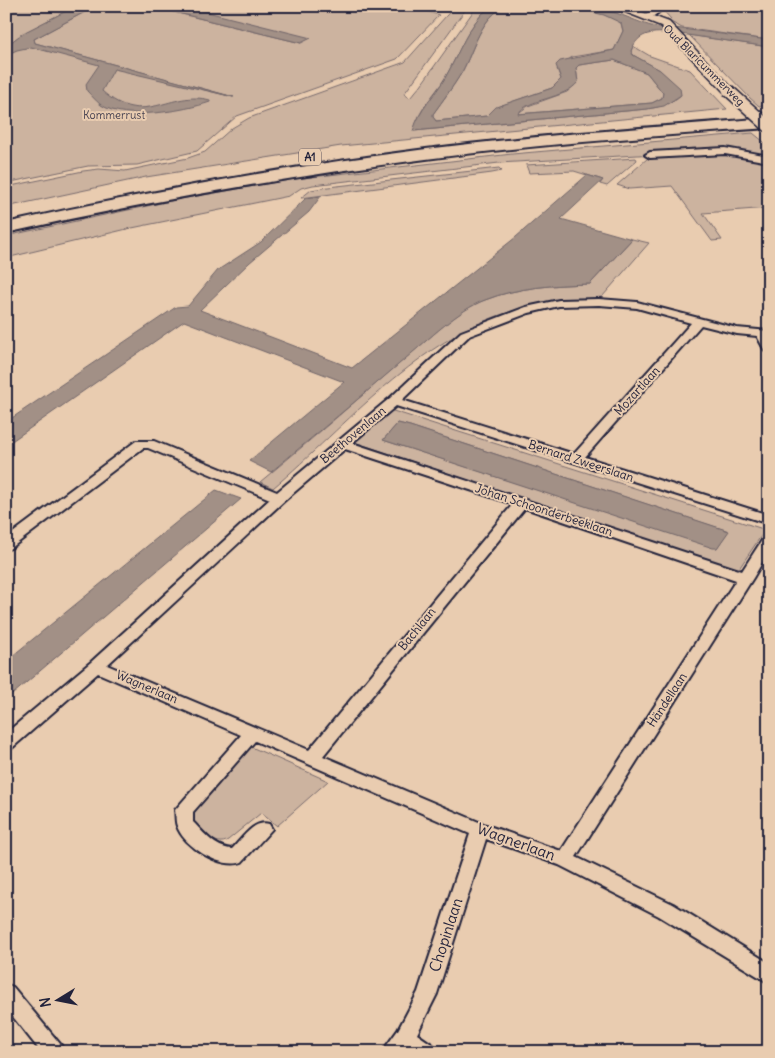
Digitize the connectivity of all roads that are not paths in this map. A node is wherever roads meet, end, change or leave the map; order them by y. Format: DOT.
graph roads {
  1 [pos="615,6"];
  2 [pos="655,6"];
  3 [pos="648,16"];
  4 [pos="665,24"];
  5 [pos="769,112"];
  6 [pos="769,123"];
  7 [pos="769,127"];
  8 [pos="650,155"];
  9 [pos="769,159"];
  10 [pos="6,214"];
  11 [pos="6,228"];
  12 [pos="698,322"];
  13 [pos="765,334"];
  14 [pos="769,349"];
  15 [pos="394,401"];
  16 [pos="342,444"];
  17 [pos="576,459"];
  18 [pos="279,498"];
  19 [pos="522,502"];
  20 [pos="769,520"];
  21 [pos="769,540"];
  22 [pos="6,545"];
  23 [pos="746,578"];
  24 [pos="96,666"];
  25 [pos="253,732"];
  26 [pos="6,743"];
  27 [pos="313,757"];
  28 [pos="263,829"];
  29 [pos="480,830"];
  30 [pos="565,860"];
  31 [pos="769,974"];
  32 [pos="6,993"];
  33 [pos="399,1044"];
  34 [pos="54,1052"];
  35 [pos="426,1052"];
  1 -- 3 [label="main road"];
  2 -- 3 [label="street, Oud Blaricummerweg"];
  3 -- 4 [label="main road, Oud Blaricummerweg"];
  4 -- 7 [label="main road, Oud Blaricummerweg, bridge"];
  5 -- 10 [label="highway, A1"];
  6 -- 11 [label="highway, A1"];
  8 -- 9 [label="street"];
  12 -- 13 [label="street, Beethovenlaan"];
  12 -- 15 [label="street, Beethovenlaan"];
  12 -- 17 [label="street, Mozartlaan"];
  13 -- 14 [label="street"];
  15 -- 16 [label="street, Beethovenlaan"];
  15 -- 17 [label="street, Bernard Zweerslaan"];
  16 -- 18 [label="street, Beethovenlaan"];
  16 -- 19 [label="street, Johan Schoonderbeeklaan"];
  17 -- 20 [label="street, Bernard Zweerslaan"];
  18 -- 22 [label="street"];
  18 -- 24 [label="street, Beethovenlaan"];
  19 -- 23 [label="street, Johan Schoonderbeeklaan"];
  19 -- 27 [label="street, Bachlaan"];
  21 -- 23 [label="street, Händellaan"];
  23 -- 30 [label="street, Händellaan"];
  24 -- 25 [label="street, Wagnerlaan"];
  24 -- 26 [label="street, Beethovenlaan"];
  25 -- 27 [label="street, Wagnerlaan"];
  25 -- 28 [label="street"];
  27 -- 29 [label="street, Wagnerlaan"];
  29 -- 30 [label="street, Wagnerlaan"];
  29 -- 33 [label="street, Chopinlaan"];
  30 -- 31 [label="street, Wagnerlaan"];
  32 -- 34 [label="street"];
  33 -- 35 [label="street, Chopinlaan"];
}
